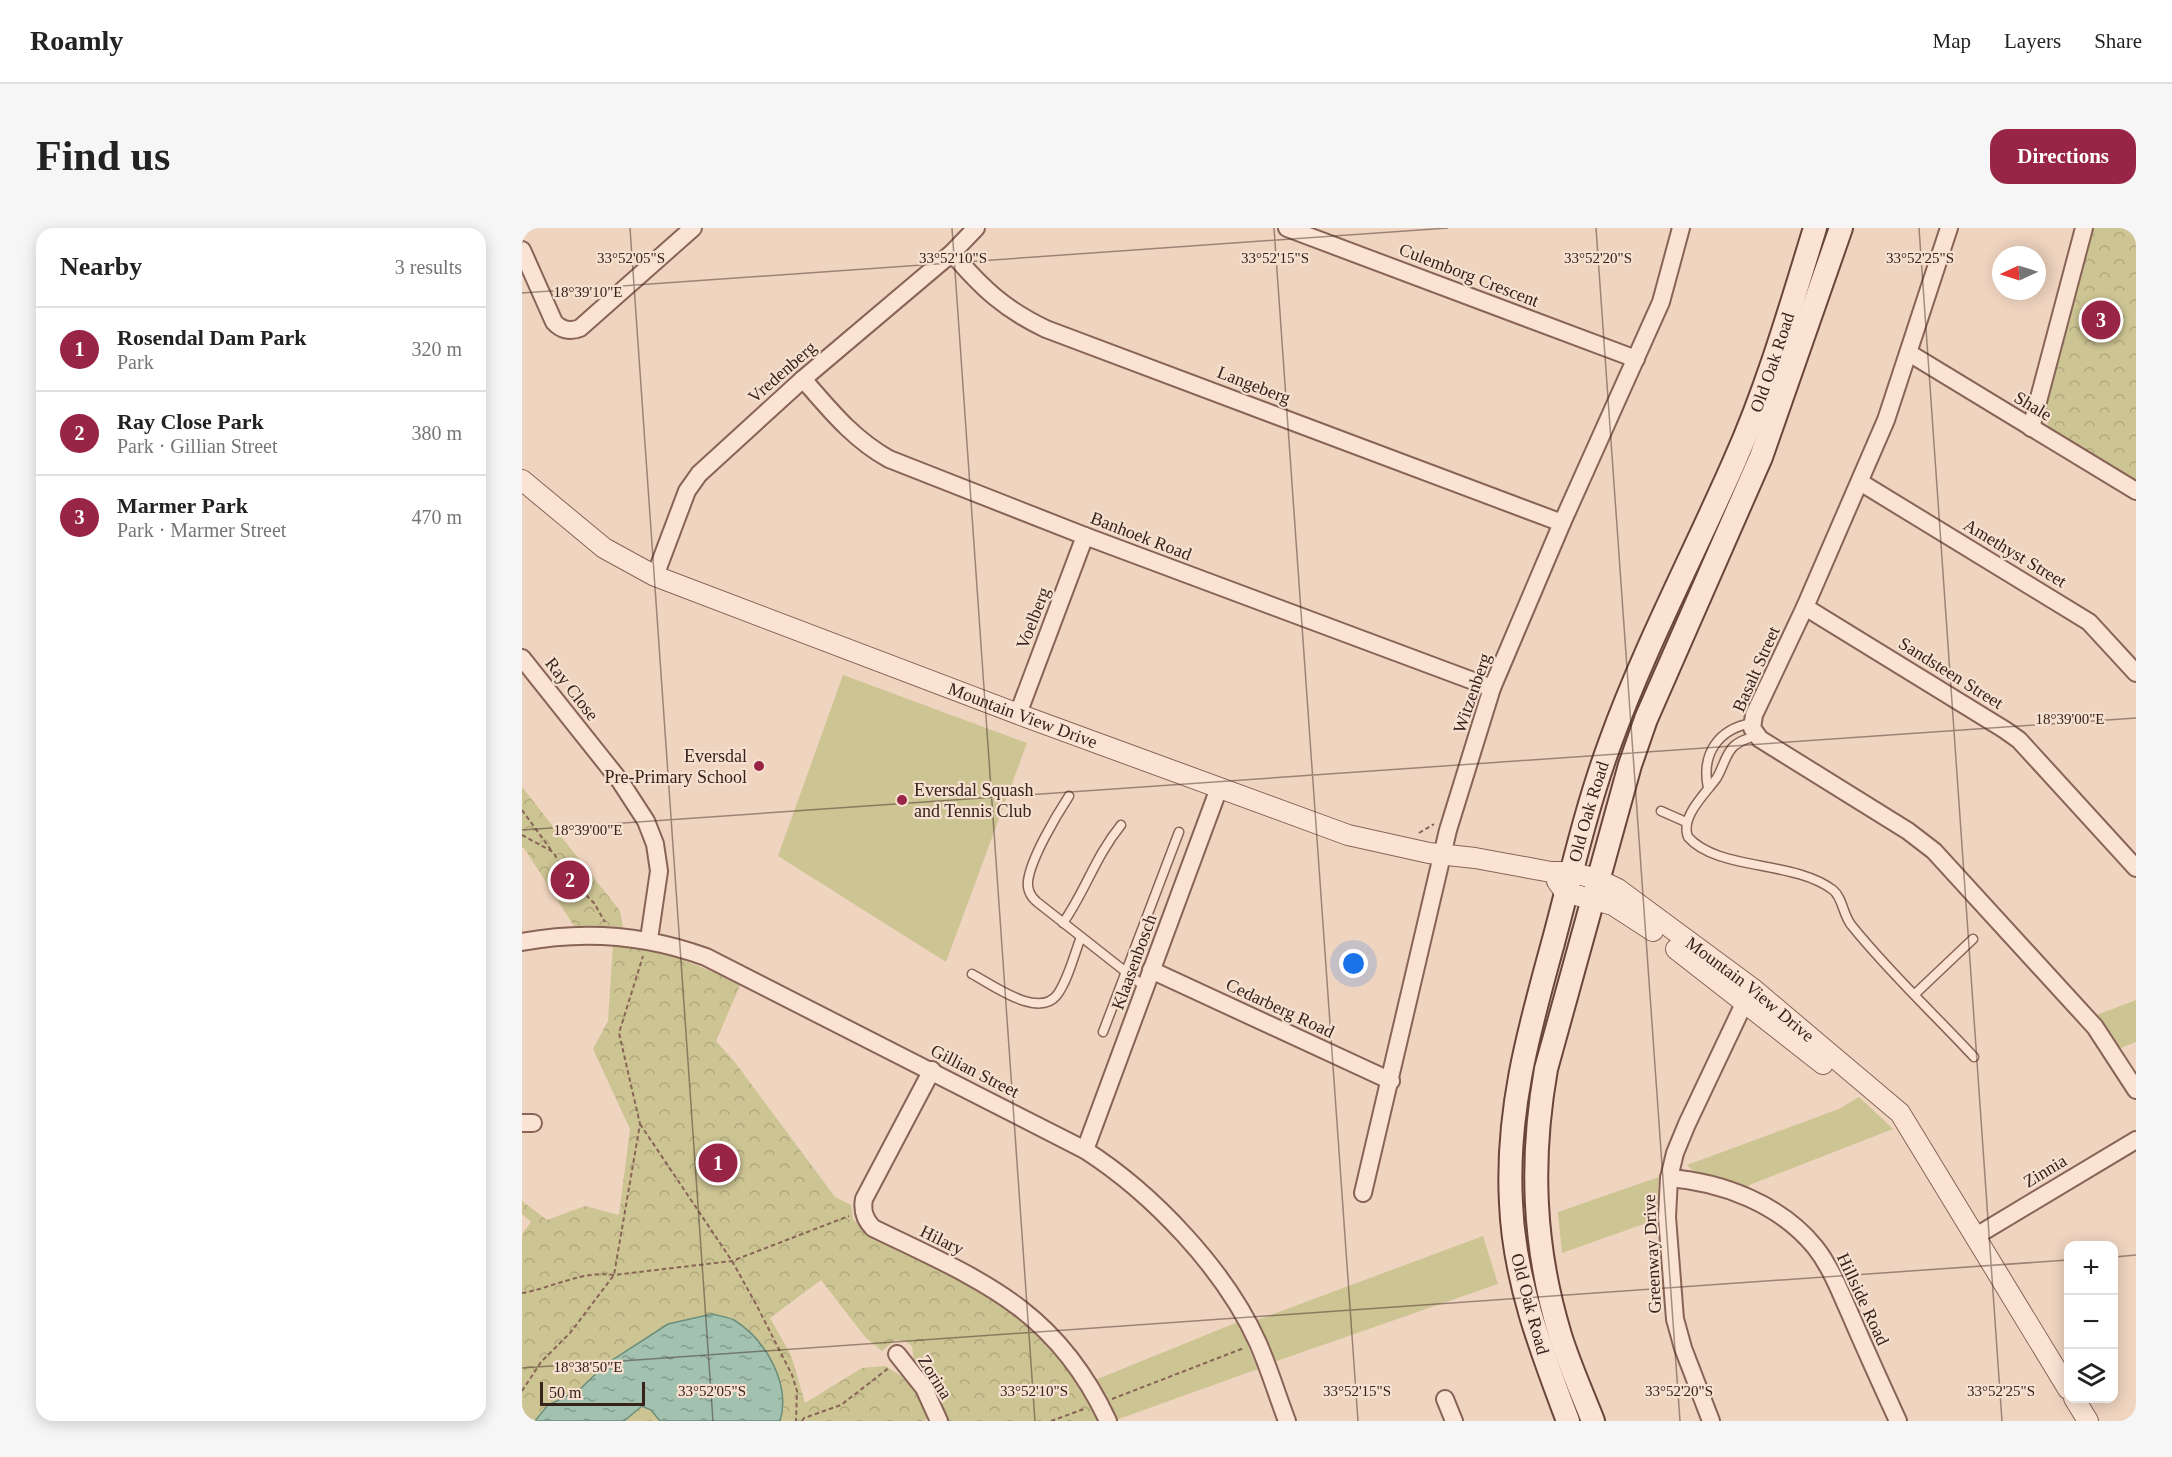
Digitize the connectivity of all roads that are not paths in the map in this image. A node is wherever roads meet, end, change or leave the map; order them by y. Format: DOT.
graph roads {
  1 [pos="693,228"];
  2 [pos="976,228"];
  3 [pos="1287,228"];
  4 [pos="1682,228"];
  5 [pos="1815,228"];
  6 [pos="1841,228"];
  7 [pos="1948,228"];
  8 [pos="2084,228"];
  9 [pos="522,250"];
  10 [pos="952,253"];
  11 [pos="1909,353"];
  12 [pos="1636,359"];
  13 [pos="803,379"];
  14 [pos="2031,428"];
  15 [pos="523,480"];
  16 [pos="1860,483"];
  17 [pos="2136,491"];
  18 [pos="1562,523"];
  19 [pos="1085,536"];
  20 [pos="655,576"];
  21 [pos="1805,607"];
  22 [pos="522,658"];
  23 [pos="2136,673"];
  24 [pos="1492,688"];
  25 [pos="1017,714"];
  26 [pos="1754,729"];
  27 [pos="1219,788"];
  28 [pos="1708,788"];
  29 [pos="1069,796"];
  30 [pos="1661,811"];
  31 [pos="1686,822"];
  32 [pos="1121,825"];
  33 [pos="1179,832"];
  34 [pos="1444,855"];
  35 [pos="2136,868"];
  36 [pos="1562,879"];
  37 [pos="1594,890"];
  38 [pos="1063,923"];
  39 [pos="1081,937"];
  40 [pos="649,939"];
  41 [pos="1973,939"];
  42 [pos="522,942"];
  43 [pos="1151,970"];
  44 [pos="1125,973"];
  45 [pos="972,974"];
  46 [pos="1145,987"];
  47 [pos="1915,994"];
  48 [pos="1748,995"];
  49 [pos="1103,1032"];
  50 [pos="1974,1057"];
  51 [pos="932,1070"];
  52 [pos="1391,1081"];
  53 [pos="2136,1090"];
  54 [pos="2136,1140"];
  55 [pos="1085,1150"];
  56 [pos="1669,1178"];
  57 [pos="1363,1193"];
  58 [pos="1976,1236"];
  59 [pos="897,1354"];
  60 [pos="2064,1382"];
  61 [pos="1445,1399"];
  62 [pos="2077,1403"];
  63 [pos="939,1421"];
  64 [pos="1108,1421"];
  65 [pos="1287,1421"];
  66 [pos="1454,1421"];
  67 [pos="1568,1421"];
  68 [pos="1593,1421"];
  69 [pos="1711,1421"];
  70 [pos="1898,1421"];
  71 [pos="2088,1421"];
  1 -- 9 [label="street"];
  2 -- 10 [label="street, Vredenberg"];
  3 -- 12 [label="street, Culemborg Crescent"];
  4 -- 12 [label="street, Witzenberg"];
  5 -- 36 [label="main road, Old Oak Road"];
  6 -- 37 [label="main road, Old Oak Road"];
  7 -- 11 [label="street, Basalt Street"];
  8 -- 14 [label="street"];
  10 -- 13 [label="street, Vredenberg"];
  10 -- 18 [label="street, Langeberg"];
  11 -- 14 [label="street, Shale"];
  11 -- 16 [label="street, Basalt Street"];
  12 -- 18 [label="street, Witzenberg"];
  13 -- 19 [label="street, Banhoek Road"];
  13 -- 20 [label="street, Vredenberg"];
  14 -- 17 [label="street, Shale"];
  15 -- 20 [label="street, Mountain View Drive"];
  16 -- 21 [label="street, Basalt Street"];
  16 -- 23 [label="street, Amethyst Street"];
  18 -- 24 [label="street, Witzenberg"];
  19 -- 24 [label="street, Banhoek Road"];
  19 -- 25 [label="street, Voelberg"];
  20 -- 25 [label="street, Mountain View Drive"];
  21 -- 26 [label="street, Basalt Street"];
  21 -- 35 [label="street, Sandsteen Street"];
  22 -- 40 [label="street, Ray Close"];
  24 -- 34 [label="street, Witzenberg"];
  25 -- 27 [label="street, Mountain View Drive"];
  26 -- 28 [label="lane"];
  26 -- 28 [label="lane"];
  26 -- 53 [label="street, Basalt Street"];
  27 -- 34 [label="street, Mountain View Drive"];
  27 -- 43 [label="street, Klaasenbosch"];
  28 -- 31 [label="lane"];
  29 -- 38 [label="lane"];
  30 -- 31 [label="lane"];
  31 -- 47 [label="lane"];
  32 -- 38 [label="lane"];
  33 -- 44 [label="lane"];
  34 -- 36 [label="street, Mountain View Drive"];
  34 -- 52 [label="street, Witzenberg"];
  36 -- 37 [label="street, Mountain View Drive"];
  36 -- 67 [label="main road, Old Oak Road"];
  37 -- 48 [label="street, Mountain View Drive"];
  37 -- 68 [label="main road, Old Oak Road"];
  38 -- 39 [label="lane"];
  39 -- 44 [label="lane"];
  39 -- 45 [label="lane"];
  40 -- 42 [label="street, Gillian Street"];
  40 -- 51 [label="street, Gillian Street"];
  41 -- 47 [label="lane"];
  43 -- 46 [label="street, Klaasenbosch"];
  43 -- 52 [label="street, Cedarberg Road"];
  44 -- 46 [label="lane"];
  44 -- 49 [label="lane"];
  46 -- 55 [label="street, Klaasenbosch"];
  47 -- 50 [label="lane"];
  48 -- 56 [label="street, Greenway Drive"];
  48 -- 58 [label="street, Mountain View Drive"];
  51 -- 55 [label="street, Gillian Street"];
  51 -- 64 [label="street, Hilary"];
  52 -- 57 [label="street, Witzenberg"];
  54 -- 58 [label="street, Zinnia"];
  55 -- 65 [label="street, Gillian Street"];
  56 -- 69 [label="street, Greenway Drive"];
  56 -- 70 [label="street, Hillside Road"];
  58 -- 60 [label="street, Mountain View Drive"];
  59 -- 63 [label="street, Zorina"];
  61 -- 66 [label="street"];
  62 -- 71 [label="street"];
}
